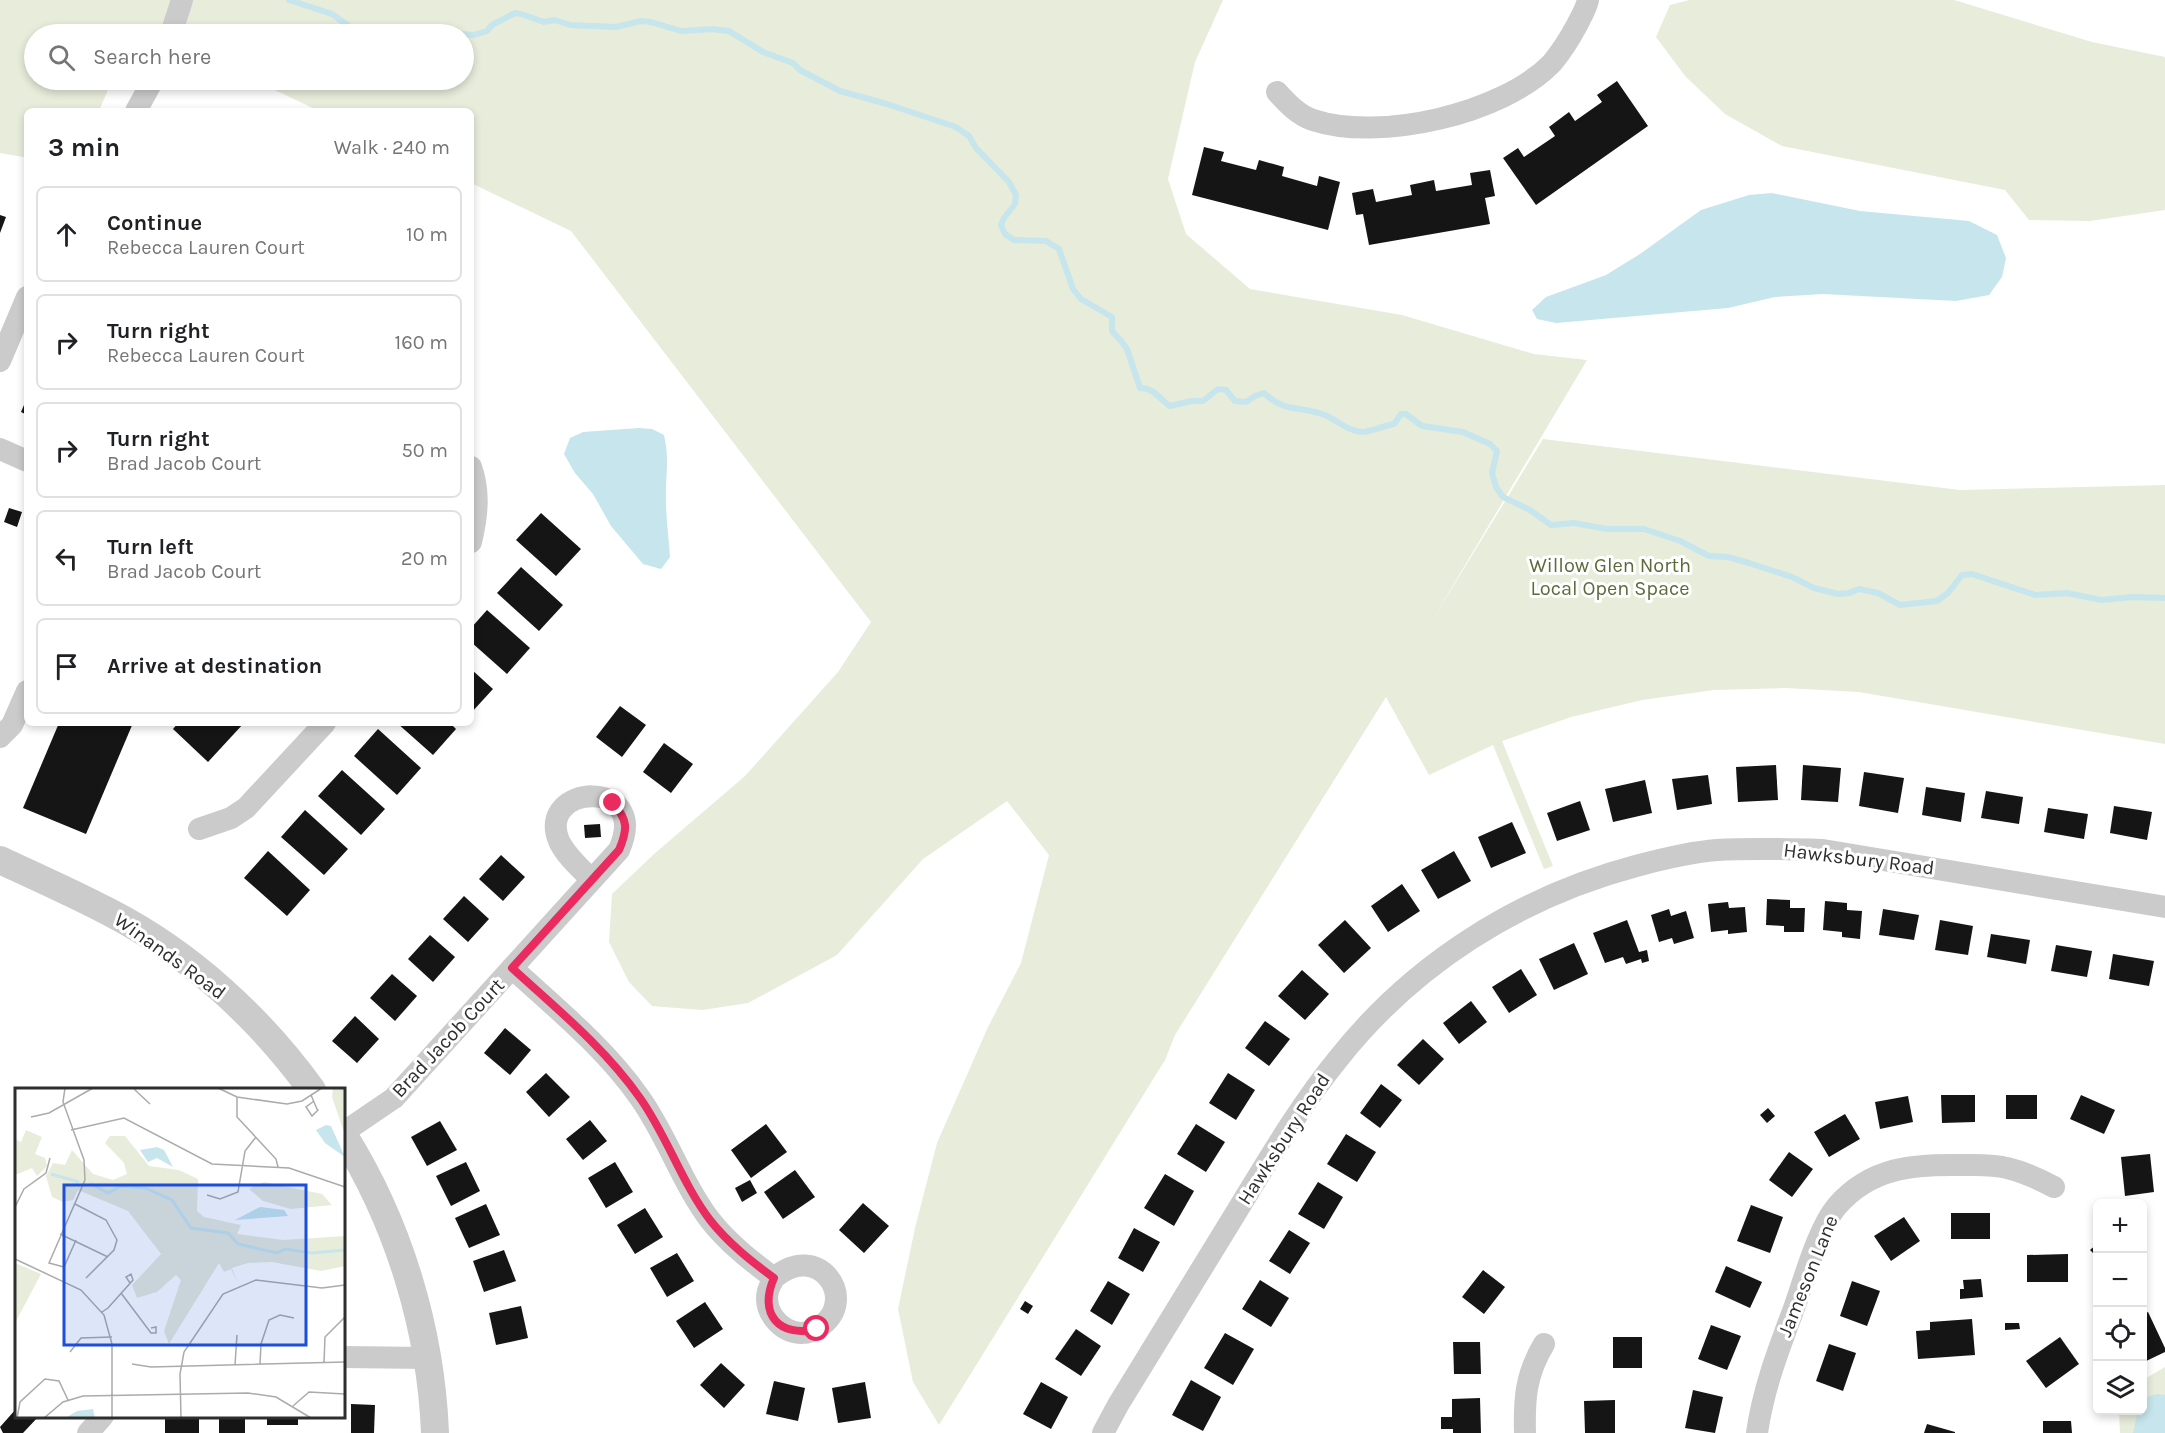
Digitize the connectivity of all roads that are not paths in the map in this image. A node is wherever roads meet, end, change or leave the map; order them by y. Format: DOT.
graph roads {
  1 [pos="182,0"];
  2 [pos="1588,0"];
  3 [pos="174,24"];
  4 [pos="148,90"];
  5 [pos="1277,92"];
  6 [pos="138,108"];
  7 [pos="24,304"];
  8 [pos="0,361"];
  9 [pos="0,449"];
  10 [pos="24,459"];
  11 [pos="474,480"];
  12 [pos="474,526"];
  13 [pos="24,698"];
  14 [pos="322,726"];
  15 [pos="0,737"];
  16 [pos="200,829"];
  17 [pos="0,860"];
  18 [pos="592,880"];
  19 [pos="2165,906"];
  20 [pos="512,968"];
  21 [pos="311,1088"];
  22 [pos="345,1133"];
  23 [pos="345,1136"];
  24 [pos="2054,1187"];
  25 [pos="774,1278"];
  26 [pos="1545,1344"];
  27 [pos="345,1357"];
  28 [pos="426,1358"];
  29 [pos="101,1418"];
  30 [pos="88,1433"];
  31 [pos="435,1433"];
  32 [pos="1103,1433"];
  33 [pos="1525,1433"];
  34 [pos="1757,1433"];
  1 -- 3 [label="street"];
  2 -- 5 [label="street"];
  4 -- 6 [label="street"];
  7 -- 8 [label="street"];
  9 -- 10 [label="street"];
  11 -- 12 [label="street"];
  13 -- 15 [label="street"];
  14 -- 16 [label="street"];
  17 -- 21 [label="street, Winands Road"];
  18 -- 20 [label="street, Brad Jacob Court"];
  19 -- 32 [label="street, Hawksbury Road"];
  20 -- 22 [label="street, Brad Jacob Court"];
  20 -- 25 [label="street"];
  23 -- 28 [label="street"];
  24 -- 34 [label="street, Jameson Lane"];
  26 -- 33 [label="street"];
  27 -- 28 [label="street"];
  28 -- 31 [label="street"];
  29 -- 30 [label="street"];
}
